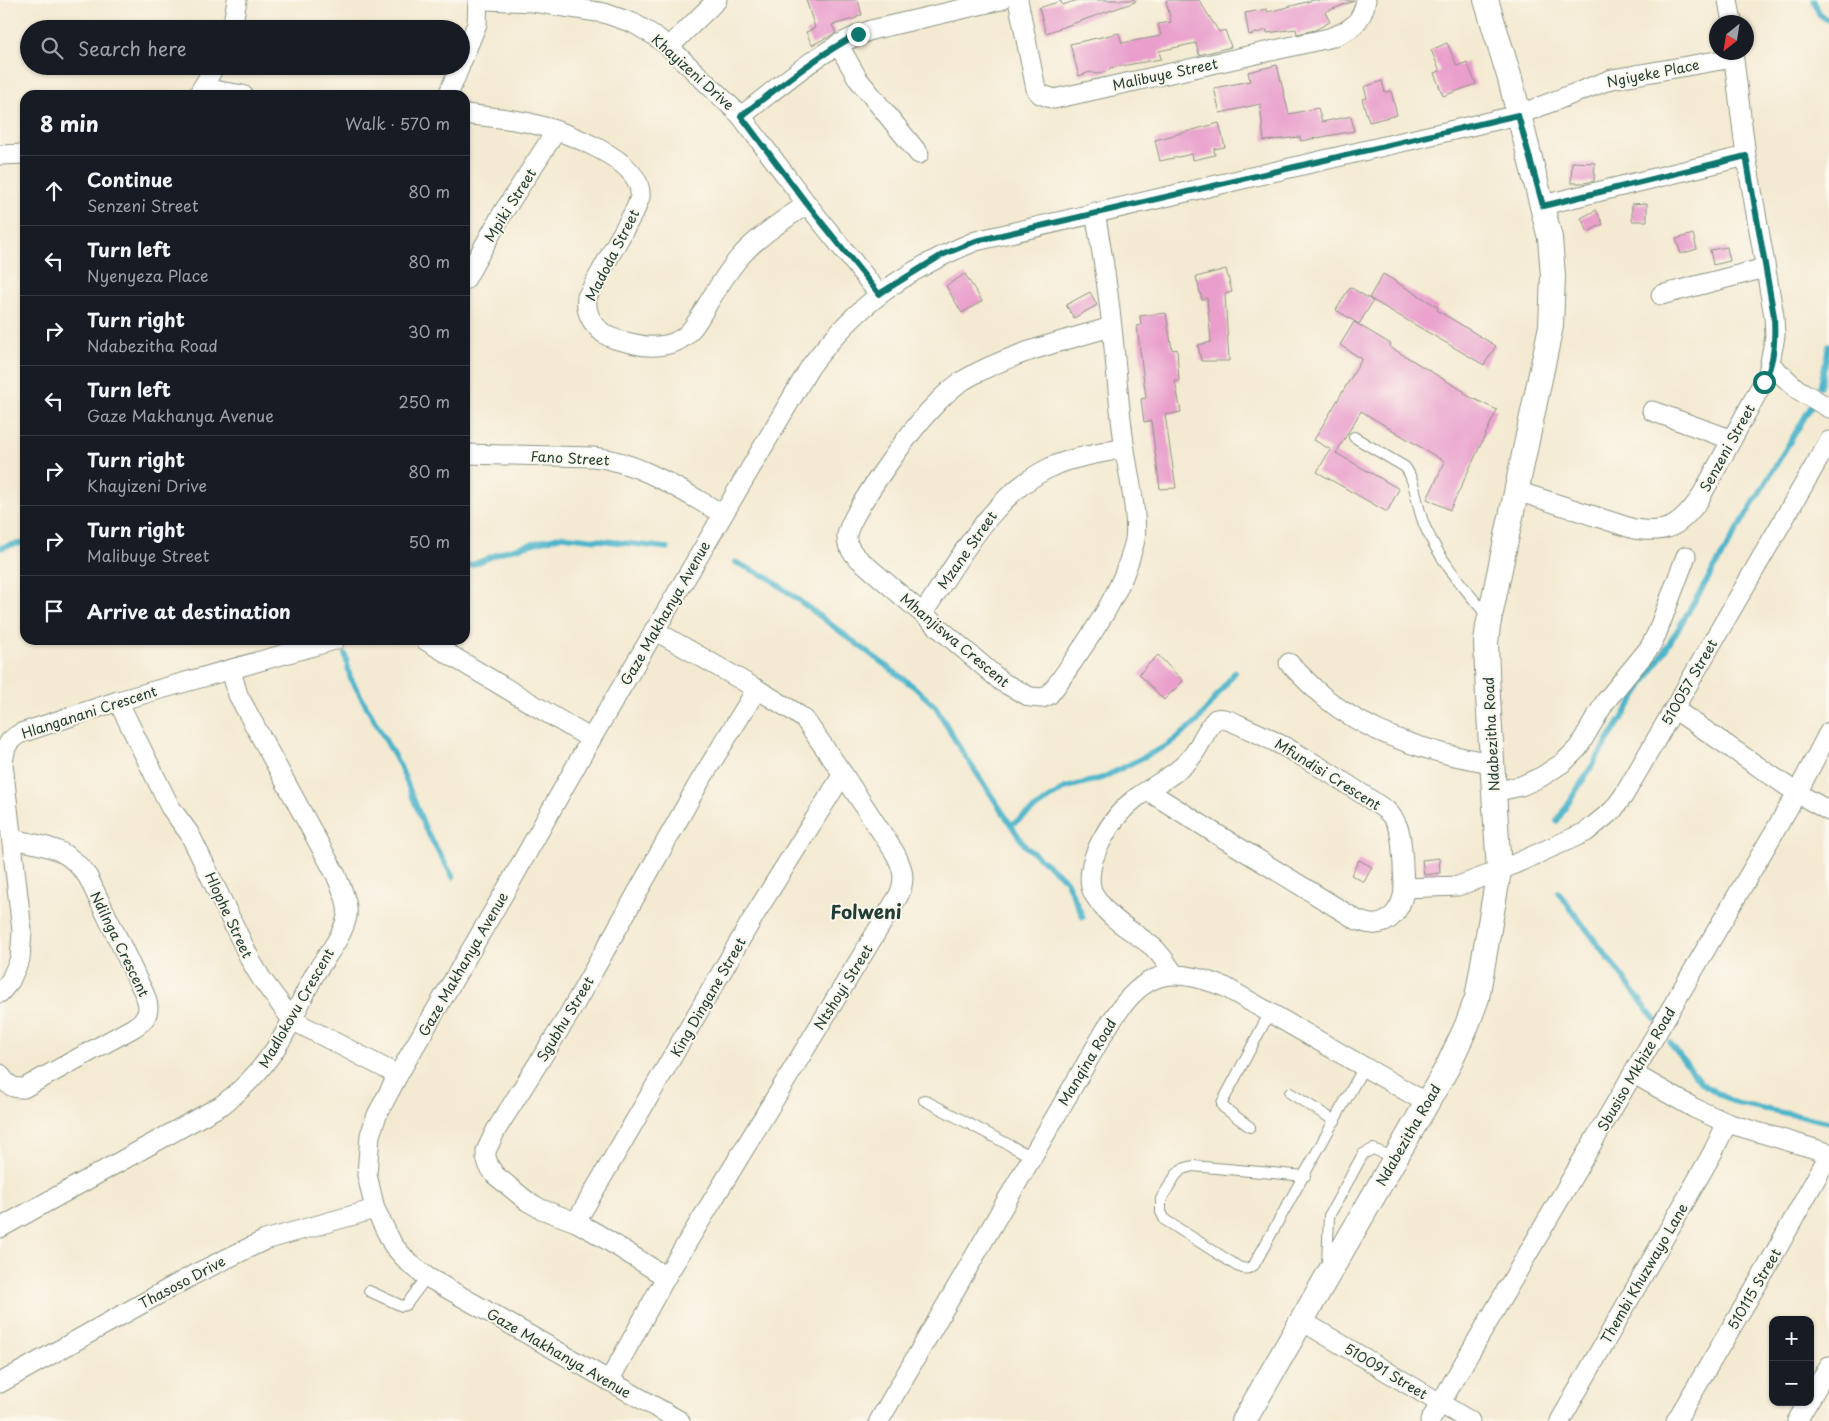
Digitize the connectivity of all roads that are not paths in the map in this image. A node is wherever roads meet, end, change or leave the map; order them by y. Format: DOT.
graph roads {
  1 [pos="237,0"];
  2 [pos="478,0"];
  3 [pos="484,0"];
  4 [pos="717,0"];
  5 [pos="1001,0"];
  6 [pos="1018,0"];
  7 [pos="1366,0"];
  8 [pos="1486,0"];
  9 [pos="1728,0"];
  10 [pos="581,4"];
  11 [pos="1731,15"];
  12 [pos="234,20"];
  13 [pos="470,40"];
  14 [pos="838,44"];
  15 [pos="669,47"];
  16 [pos="1709,60"];
  17 [pos="1734,60"];
  18 [pos="210,75"];
  19 [pos="457,75"];
  20 [pos="201,90"];
  21 [pos="450,90"];
  22 [pos="470,115"];
  23 [pos="1518,115"];
  24 [pos="741,116"];
  25 [pos="556,131"];
  26 [pos="20,154"];
  27 [pos="919,154"];
  28 [pos="0,155"];
  29 [pos="1746,156"];
  30 [pos="807,204"];
  31 [pos="1543,206"];
  32 [pos="1095,212"];
  33 [pos="1765,268"];
  34 [pos="470,271"];
  35 [pos="879,294"];
  36 [pos="1661,295"];
  37 [pos="1111,328"];
  38 [pos="1771,365"];
  39 [pos="1829,408"];
  40 [pos="1652,410"];
  41 [pos="1354,437"];
  42 [pos="1730,439"];
  43 [pos="1829,440"];
  44 [pos="1124,448"];
  45 [pos="470,454"];
  46 [pos="1517,490"];
  47 [pos="722,514"];
  48 [pos="1686,556"];
  49 [pos="923,613"];
  50 [pos="1489,618"];
  51 [pos="654,630"];
  52 [pos="318,645"];
  53 [pos="433,645"];
  54 [pos="1289,663"];
  55 [pos="231,670"];
  56 [pos="757,689"];
  57 [pos="118,701"];
  58 [pos="1674,709"];
  59 [pos="1829,732"];
  60 [pos="591,739"];
  61 [pos="1492,763"];
  62 [pos="844,774"];
  63 [pos="1148,790"];
  64 [pos="1494,792"];
  65 [pos="1797,793"];
  66 [pos="1829,811"];
  67 [pos="13,839"];
  68 [pos="1499,871"];
  69 [pos="1404,888"];
  70 [pos="1174,974"];
  71 [pos="0,993"];
  72 [pos="1270,1012"];
  73 [pos="292,1020"];
  74 [pos="1364,1068"];
  75 [pos="0,1074"];
  76 [pos="1634,1074"];
  77 [pos="398,1075"];
  78 [pos="1290,1093"];
  79 [pos="924,1100"];
  80 [pos="1427,1103"];
  81 [pos="1335,1121"];
  82 [pos="1727,1123"];
  83 [pos="1250,1127"];
  84 [pos="1829,1154"];
  85 [pos="1032,1157"];
  86 [pos="1305,1176"];
  87 [pos="375,1210"];
  88 [pos="576,1222"];
  89 [pos="0,1228"];
  90 [pos="427,1277"];
  91 [pos="666,1278"];
  92 [pos="369,1291"];
  93 [pos="1302,1321"];
  94 [pos="1829,1366"];
  95 [pos="609,1381"];
  96 [pos="0,1383"];
  97 [pos="1814,1392"];
  98 [pos="1440,1404"];
  99 [pos="1806,1406"];
  100 [pos="680,1421"];
  101 [pos="879,1421"];
  102 [pos="1244,1421"];
  103 [pos="1430,1421"];
  104 [pos="1470,1421"];
  105 [pos="1560,1421"];
  106 [pos="1676,1421"];
  107 [pos="1797,1421"];
  1 -- 12 [label="street"];
  2 -- 13 [label="street"];
  3 -- 10 [label="street, Khayizeni Drive"];
  4 -- 15 [label="street"];
  5 -- 14 [label="street"];
  6 -- 7 [label="street, Malibuye Street"];
  8 -- 23 [label="street, Ndabezitha Road"];
  9 -- 11 [label="street"];
  10 -- 15 [label="street, Khayizeni Drive"];
  14 -- 24 [label="street"];
  14 -- 27 [label="street"];
  15 -- 24 [label="street, Khayizeni Drive"];
  16 -- 23 [label="street, Ngiyeke Place"];
  17 -- 29 [label="street, Senzeni Street"];
  18 -- 20 [label="street"];
  19 -- 21 [label="street"];
  22 -- 25 [label="street, Madoda Street"];
  23 -- 31 [label="street, Ndabezitha Road"];
  23 -- 32 [label="street, Gaze Makhanya Avenue"];
  24 -- 30 [label="street, Khayizeni Drive"];
  25 -- 30 [label="street, Madoda Street"];
  25 -- 34 [label="street, Mpiki Street"];
  26 -- 28 [label="street"];
  29 -- 31 [label="street"];
  29 -- 33 [label="street, Senzeni Street"];
  30 -- 35 [label="street, Khayizeni Drive"];
  31 -- 46 [label="street, Ndabezitha Road"];
  32 -- 35 [label="street, Gaze Makhanya Avenue"];
  32 -- 37 [label="street, Mhanjiswa Crescent"];
  33 -- 36 [label="street"];
  33 -- 38 [label="street, Senzeni Street"];
  35 -- 47 [label="street, Gaze Makhanya Avenue"];
  37 -- 44 [label="street, Mhanjiswa Crescent"];
  37 -- 49 [label="street, Mhanjiswa Crescent"];
  38 -- 39 [label="street"];
  38 -- 42 [label="street, Senzeni Street"];
  40 -- 42 [label="street"];
  41 -- 50 [label="lane"];
  42 -- 46 [label="street, Senzeni Street"];
  43 -- 58 [label="street, 510057 Street"];
  44 -- 49 [label="street, Mzane Street"];
  44 -- 49 [label="street, Mhanjiswa Crescent"];
  45 -- 47 [label="street, Fano Street"];
  46 -- 50 [label="street, Ndabezitha Road"];
  47 -- 51 [label="street, Gaze Makhanya Avenue"];
  48 -- 64 [label="street"];
  50 -- 61 [label="street, Ndabezitha Road"];
  51 -- 56 [label="street, Ntshoyi Street"];
  51 -- 60 [label="street, Gaze Makhanya Avenue"];
  52 -- 55 [label="street, Hlanganani Crescent"];
  53 -- 60 [label="street"];
  54 -- 61 [label="street"];
  55 -- 57 [label="street, Hlanganani Crescent"];
  55 -- 73 [label="street, Madlokovu Crescent"];
  56 -- 62 [label="street, Ntshoyi Street"];
  56 -- 88 [label="street, Sgubhu Street"];
  57 -- 67 [label="street, Hlanganani Crescent"];
  57 -- 73 [label="street, Hlophe Street"];
  58 -- 65 [label="street"];
  58 -- 68 [label="street, 510057 Street"];
  59 -- 65 [label="street, Sbusiso Mkhize Road"];
  60 -- 77 [label="street, Gaze Makhanya Avenue"];
  61 -- 64 [label="street, Ndabezitha Road"];
  62 -- 88 [label="street, King Dingane Street"];
  62 -- 91 [label="street, Ntshoyi Street"];
  63 -- 69 [label="street, Mfundisi Crescent"];
  63 -- 69 [label="street, Mfundisi Crescent"];
  63 -- 70 [label="street, Mfundisi Crescent"];
  64 -- 68 [label="street, Ndabezitha Road"];
  65 -- 66 [label="street"];
  65 -- 76 [label="street, Sbusiso Mkhize Road"];
  67 -- 71 [label="street, Hlanganani Crescent"];
  67 -- 75 [label="street, Ndilnga Crescent"];
  68 -- 69 [label="street, 510057 Street"];
  68 -- 80 [label="street, Ndabezitha Road"];
  70 -- 72 [label="street, Manqina Road"];
  70 -- 85 [label="street, Manqina Road"];
  72 -- 74 [label="street, Manqina Road"];
  72 -- 83 [label="lane"];
  73 -- 77 [label="street, Hlophe Street"];
  73 -- 89 [label="street, Madlokovu Crescent"];
  74 -- 80 [label="street, Manqina Road"];
  74 -- 81 [label="lane"];
  76 -- 82 [label="street"];
  76 -- 98 [label="street, Sbusiso Mkhize Road"];
  77 -- 87 [label="street, Gaze Makhanya Avenue"];
  78 -- 81 [label="lane"];
  79 -- 85 [label="lane"];
  80 -- 93 [label="street, Ndabezitha Road"];
  81 -- 86 [label="lane"];
  82 -- 84 [label="street"];
  82 -- 105 [label="street, Thembi Khuzwayo Lane"];
  84 -- 106 [label="street, 510115 Street"];
  85 -- 101 [label="street, Manqina Road"];
  86 -- 86 [label="lane"];
  87 -- 90 [label="street, Gaze Makhanya Avenue"];
  87 -- 96 [label="street, Thasoso Drive"];
  88 -- 91 [label="street, Sgubhu Street"];
  90 -- 92 [label="lane"];
  90 -- 95 [label="street, Gaze Makhanya Avenue"];
  91 -- 95 [label="street, Ntshoyi Street"];
  93 -- 98 [label="street, 510091 Street"];
  93 -- 102 [label="street, Ndabezitha Road"];
  94 -- 97 [label="street"];
  95 -- 100 [label="street, Gaze Makhanya Avenue"];
  98 -- 103 [label="street, Sbusiso Mkhize Road"];
  98 -- 104 [label="street, 510091 Street"];
  99 -- 107 [label="street"];
}
